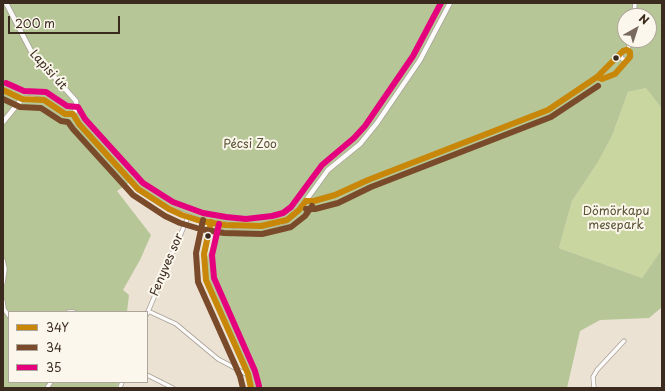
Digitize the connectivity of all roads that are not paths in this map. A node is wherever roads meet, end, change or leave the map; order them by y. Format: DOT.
graph roads {
  1 [pos="6,3"];
  2 [pos="450,3"];
  3 [pos="627,50"];
  4 [pos="621,54"];
  5 [pos="627,61"];
  6 [pos="597,77"];
  7 [pos="3,90"];
  8 [pos="22,99"];
  9 [pos="73,114"];
  10 [pos="3,122"];
  11 [pos="306,201"];
  12 [pos="188,217"];
  13 [pos="211,222"];
  14 [pos="3,260"];
  15 [pos="3,283"];
  16 [pos="3,302"];
  17 [pos="148,313"];
  18 [pos="8,315"];
  19 [pos="624,341"];
  20 [pos="248,375"];
  21 [pos="148,376"];
  22 [pos="173,388"];
  23 [pos="251,388"];
  24 [pos="594,388"];
  1 -- 9 [label="street, Lapisi út"];
  2 -- 11 [label="street"];
  3 -- 4 [label="street"];
  3 -- 5 [label="street"];
  4 -- 5 [label="street"];
  4 -- 6 [label="street"];
  5 -- 6 [label="street"];
  6 -- 11 [label="street"];
  7 -- 8 [label="street"];
  8 -- 9 [label="street"];
  8 -- 10 [label="street"];
  9 -- 12 [label="street"];
  11 -- 13 [label="street"];
  12 -- 13 [label="street"];
  12 -- 17 [label="street, Fenyves sor"];
  13 -- 20 [label="street"];
  14 -- 15 [label="street"];
  16 -- 18 [label="street"];
  17 -- 20 [label="street"];
  19 -- 24 [label="street"];
  20 -- 23 [label="street"];
  21 -- 22 [label="street"];
}
